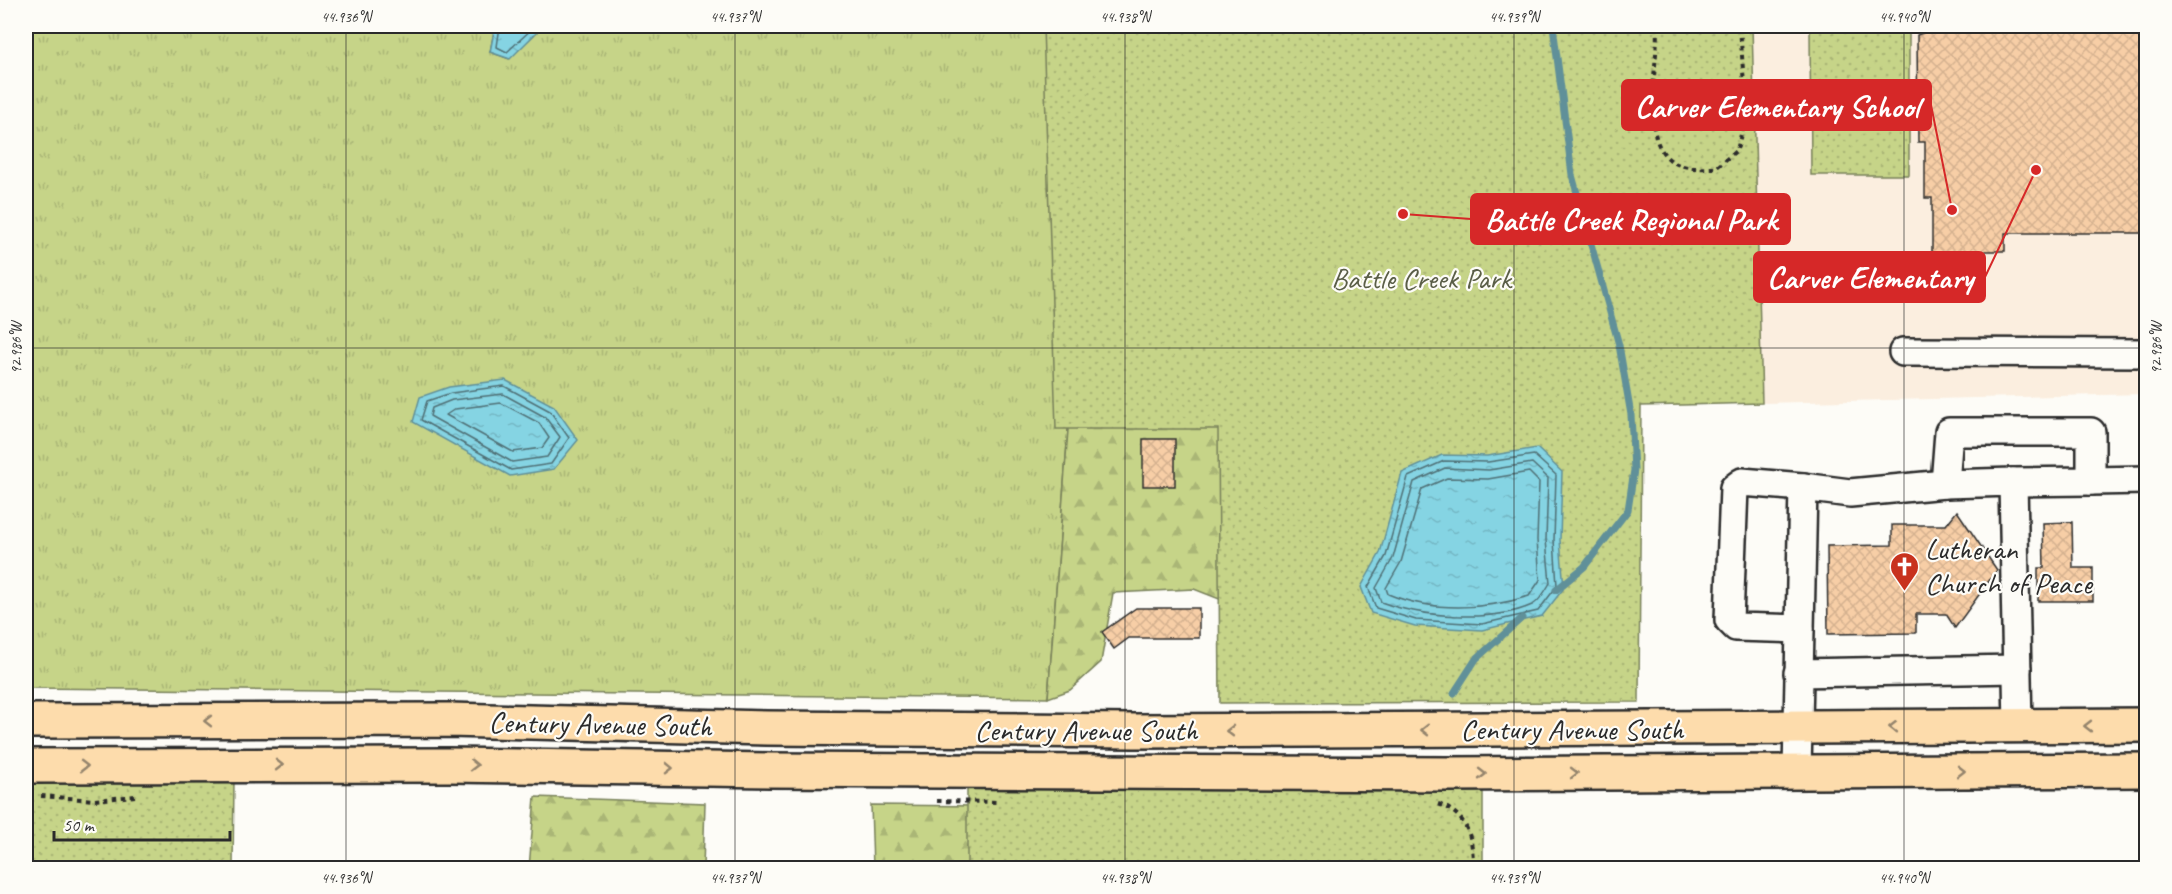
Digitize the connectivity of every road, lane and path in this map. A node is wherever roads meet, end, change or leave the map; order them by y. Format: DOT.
graph roads {
  1 [pos="1656,26"];
  2 [pos="1740,26"];
  3 [pos="1903,352"];
  4 [pos="2146,353"];
  5 [pos="2146,480"];
  6 [pos="2091,481"];
  7 [pos="2013,482"];
  8 [pos="1945,484"];
  9 [pos="1803,488"];
  10 [pos="1800,629"];
  11 [pos="2017,669"];
  12 [pos="1798,673"];
  13 [pos="26,721"];
  14 [pos="2146,725"];
  15 [pos="2018,726"];
  16 [pos="1797,728"];
  17 [pos="26,766"];
  18 [pos="2146,770"];
  19 [pos="1797,772"];
  1 -- 2 [label="path"];
  3 -- 4 [label="lane"];
  5 -- 6 [label="lane"];
  6 -- 7 [label="lane"];
  6 -- 8 [label="lane"];
  7 -- 8 [label="lane"];
  7 -- 11 [label="lane"];
  8 -- 9 [label="lane"];
  9 -- 10 [label="lane"];
  9 -- 10 [label="lane"];
  10 -- 12 [label="lane"];
  11 -- 12 [label="lane"];
  11 -- 15 [label="lane"];
  12 -- 16 [label="lane"];
  16 -- 13 [label="main road, Century Avenue South, one-way"];
  14 -- 15 [label="main road, Century Avenue South, one-way"];
  15 -- 16 [label="main road, Century Avenue South, one-way"];
  16 -- 19 [label="lane"];
  17 -- 19 [label="main road, Century Avenue South, one-way"];
  19 -- 18 [label="main road, Century Avenue South, one-way"];
}
